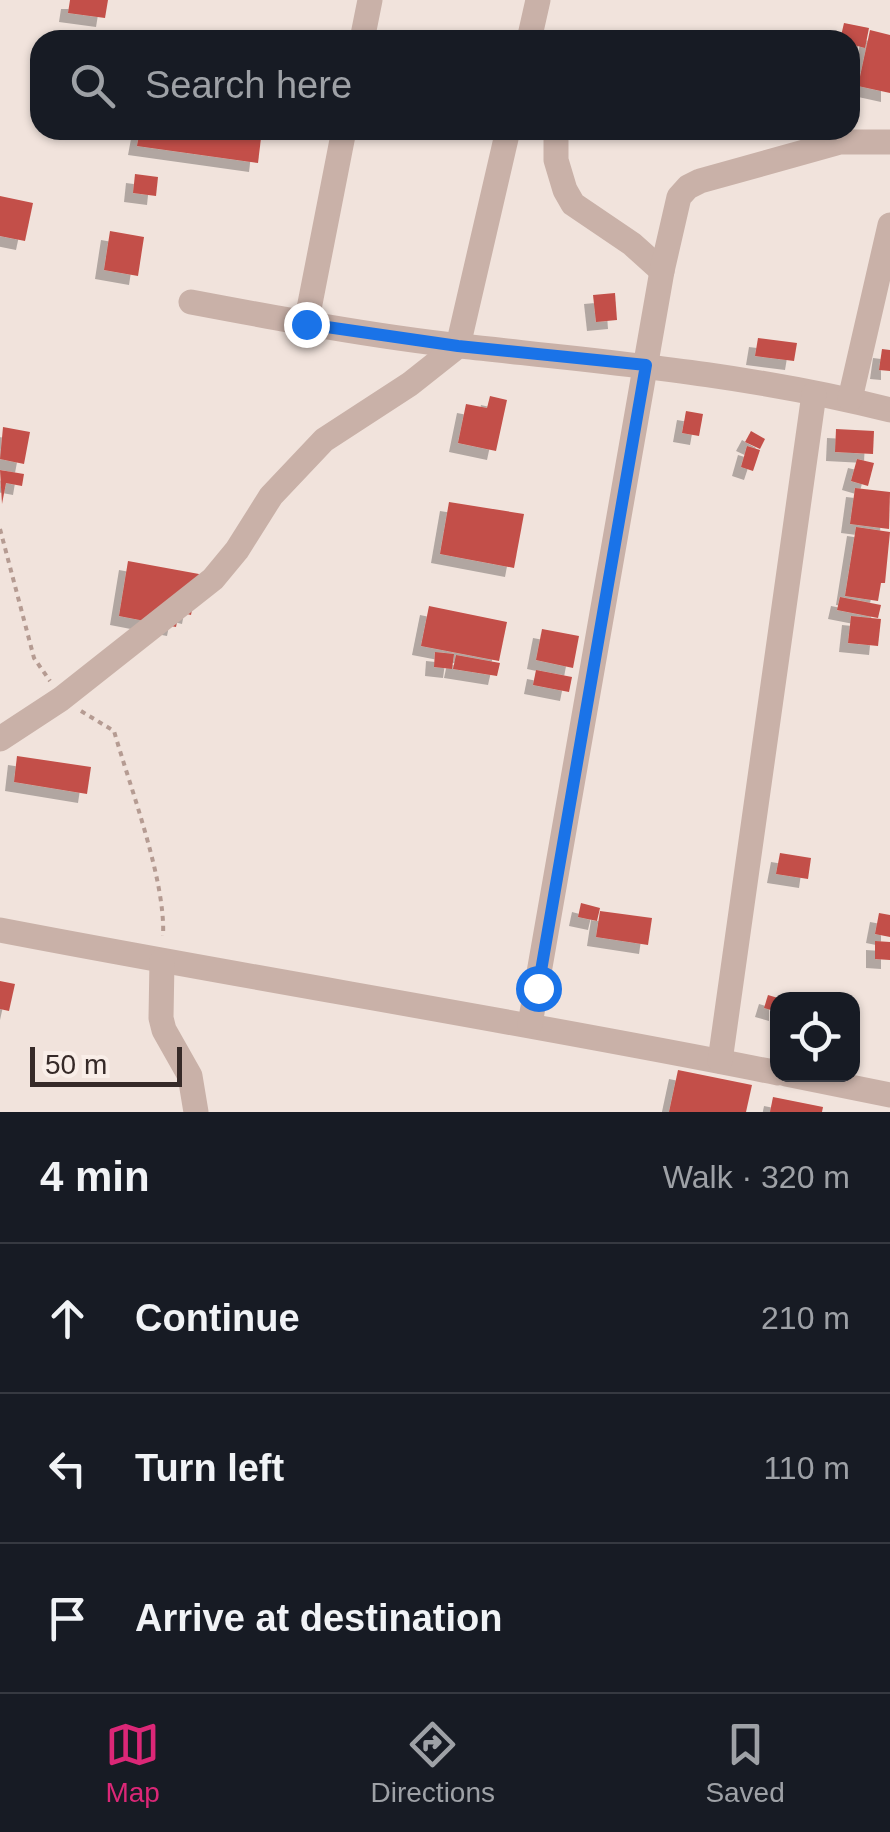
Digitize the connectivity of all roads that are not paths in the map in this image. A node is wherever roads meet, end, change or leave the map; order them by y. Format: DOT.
graph roads {
  1 [pos="370,0"];
  2 [pos="538,0"];
  3 [pos="364,30"];
  4 [pos="531,30"];
  5 [pos="342,140"];
  6 [pos="506,140"];
  7 [pos="556,140"];
  8 [pos="890,142"];
  9 [pos="890,226"];
  10 [pos="662,271"];
  11 [pos="191,302"];
  12 [pos="306,324"];
  13 [pos="458,346"];
  14 [pos="646,365"];
  15 [pos="814,394"];
  16 [pos="850,400"];
  17 [pos="890,410"];
  18 [pos="0,740"];
  19 [pos="0,930"];
  20 [pos="162,961"];
  21 [pos="530,1024"];
  22 [pos="720,1061"];
  23 [pos="770,1071"];
  24 [pos="826,1082"];
  25 [pos="890,1095"];
  26 [pos="196,1112"];
  1 -- 3 [label="street"];
  2 -- 4 [label="street"];
  5 -- 12 [label="street"];
  6 -- 13 [label="street"];
  7 -- 10 [label="street"];
  8 -- 10 [label="street"];
  9 -- 16 [label="street"];
  10 -- 14 [label="street"];
  11 -- 12 [label="street"];
  12 -- 13 [label="street"];
  13 -- 14 [label="street"];
  13 -- 18 [label="street"];
  14 -- 15 [label="street"];
  14 -- 21 [label="street"];
  15 -- 16 [label="street"];
  15 -- 22 [label="street"];
  16 -- 17 [label="street"];
  19 -- 20 [label="street"];
  20 -- 21 [label="street"];
  20 -- 26 [label="street"];
  21 -- 22 [label="street"];
  22 -- 23 [label="street"];
  24 -- 25 [label="street"];
}
